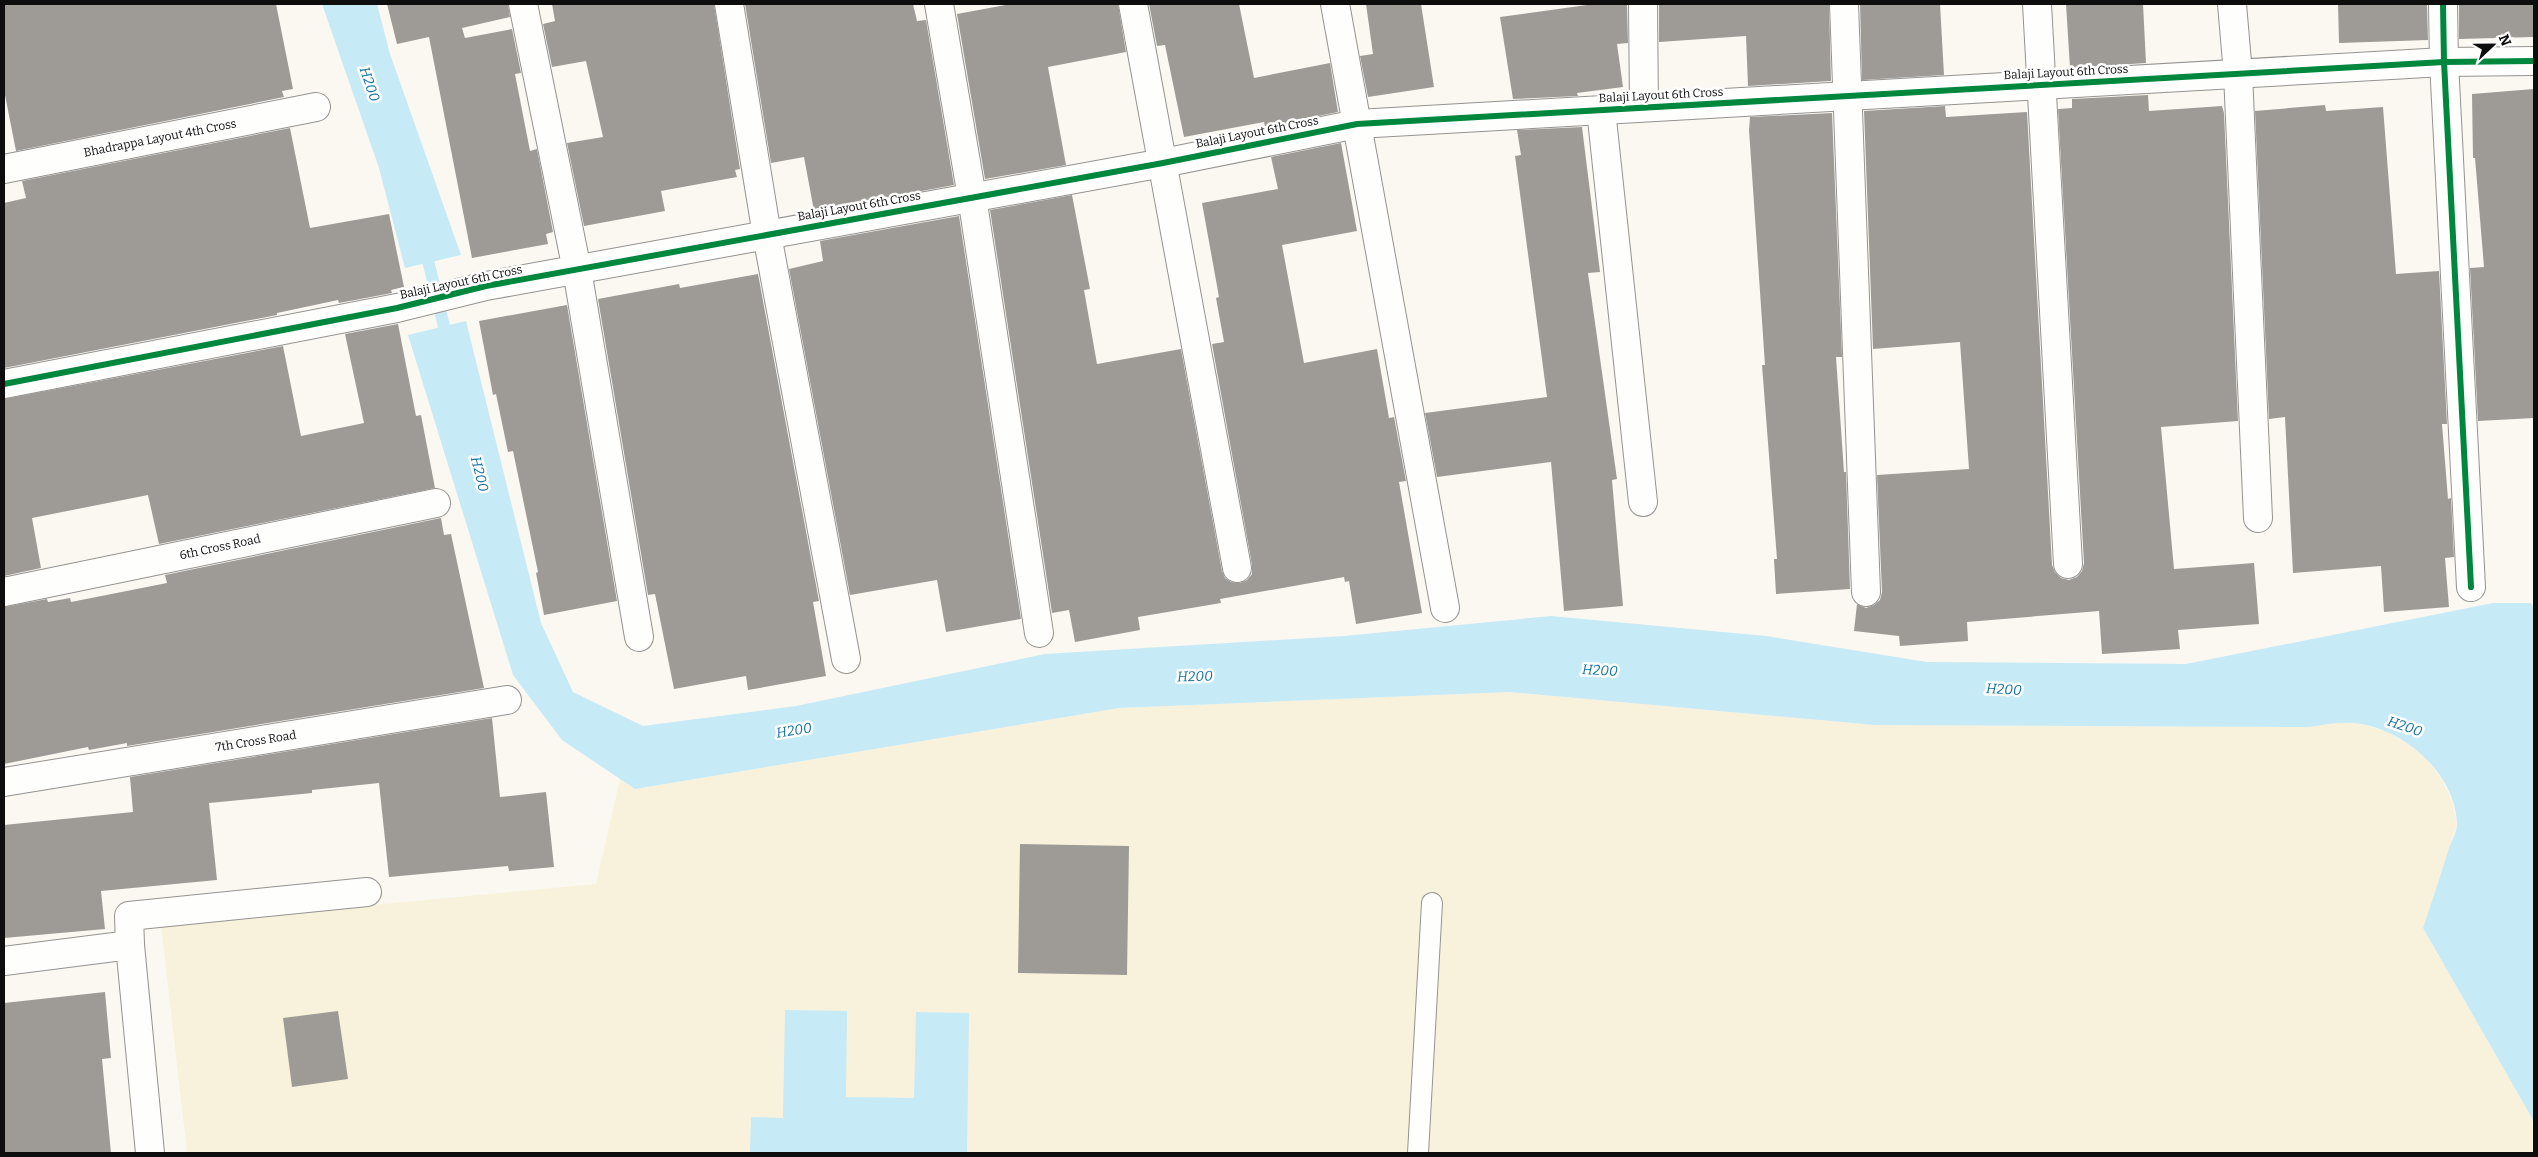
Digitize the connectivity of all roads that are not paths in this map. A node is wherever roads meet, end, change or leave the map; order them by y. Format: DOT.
graph roads {
  1 [pos="523,4"];
  2 [pos="729,4"];
  3 [pos="939,4"];
  4 [pos="1133,4"];
  5 [pos="1335,4"];
  6 [pos="1643,4"];
  7 [pos="1844,4"];
  8 [pos="2037,4"];
  9 [pos="2232,4"];
  10 [pos="2443,4"];
  11 [pos="2534,60"];
  12 [pos="2444,62"];
  13 [pos="2238,74"];
  14 [pos="2042,85"];
  15 [pos="1847,96"];
  16 [pos="316,107"];
  17 [pos="1644,107"];
  18 [pos="1601,110"];
  19 [pos="1357,124"];
  20 [pos="1163,162"];
  21 [pos="4,169"];
  22 [pos="972,197"];
  23 [pos="767,235"];
  24 [pos="577,270"];
  25 [pos="4,384"];
  26 [pos="1643,502"];
  27 [pos="436,503"];
  28 [pos="2258,518"];
  29 [pos="2068,564"];
  30 [pos="1237,568"];
  31 [pos="2471,587"];
  32 [pos="4,592"];
  33 [pos="1866,592"];
  34 [pos="1445,608"];
  35 [pos="1039,633"];
  36 [pos="640,637"];
  37 [pos="846,659"];
  38 [pos="507,700"];
  39 [pos="4,782"];
  40 [pos="367,892"];
  41 [pos="1432,903"];
  42 [pos="130,945"];
  43 [pos="4,961"];
  44 [pos="150,1153"];
  45 [pos="1418,1153"];
  1 -- 24 [label="street"];
  2 -- 23 [label="street"];
  3 -- 22 [label="street"];
  4 -- 20 [label="street"];
  5 -- 19 [label="street"];
  6 -- 17 [label="street"];
  7 -- 15 [label="street"];
  8 -- 14 [label="street"];
  9 -- 13 [label="street"];
  10 -- 12 [label="street"];
  11 -- 12 [label="street, Balaji Layout 6th Cross"];
  12 -- 13 [label="street, Balaji Layout 6th Cross"];
  12 -- 31 [label="street"];
  13 -- 14 [label="street, Balaji Layout 6th Cross"];
  13 -- 28 [label="street"];
  14 -- 15 [label="street, Balaji Layout 6th Cross"];
  14 -- 29 [label="street"];
  15 -- 17 [label="street, Balaji Layout 6th Cross"];
  15 -- 33 [label="street"];
  16 -- 21 [label="street, Bhadrappa Layout 4th Cross"];
  17 -- 18 [label="street, Balaji Layout 6th Cross"];
  18 -- 19 [label="street, Balaji Layout 6th Cross"];
  18 -- 26 [label="street"];
  19 -- 20 [label="street, Balaji Layout 6th Cross"];
  19 -- 34 [label="street"];
  20 -- 22 [label="street, Balaji Layout 6th Cross"];
  20 -- 30 [label="street"];
  22 -- 23 [label="street, Balaji Layout 6th Cross"];
  22 -- 35 [label="street"];
  23 -- 24 [label="street, Balaji Layout 6th Cross"];
  23 -- 37 [label="street"];
  24 -- 25 [label="street, Balaji Layout 6th Cross"];
  24 -- 36 [label="street"];
  27 -- 32 [label="street, 6th Cross Road"];
  38 -- 39 [label="street, 7th Cross Road"];
  40 -- 42 [label="street"];
  41 -- 45 [label="lane"];
  42 -- 43 [label="street"];
  42 -- 44 [label="street"];
}
